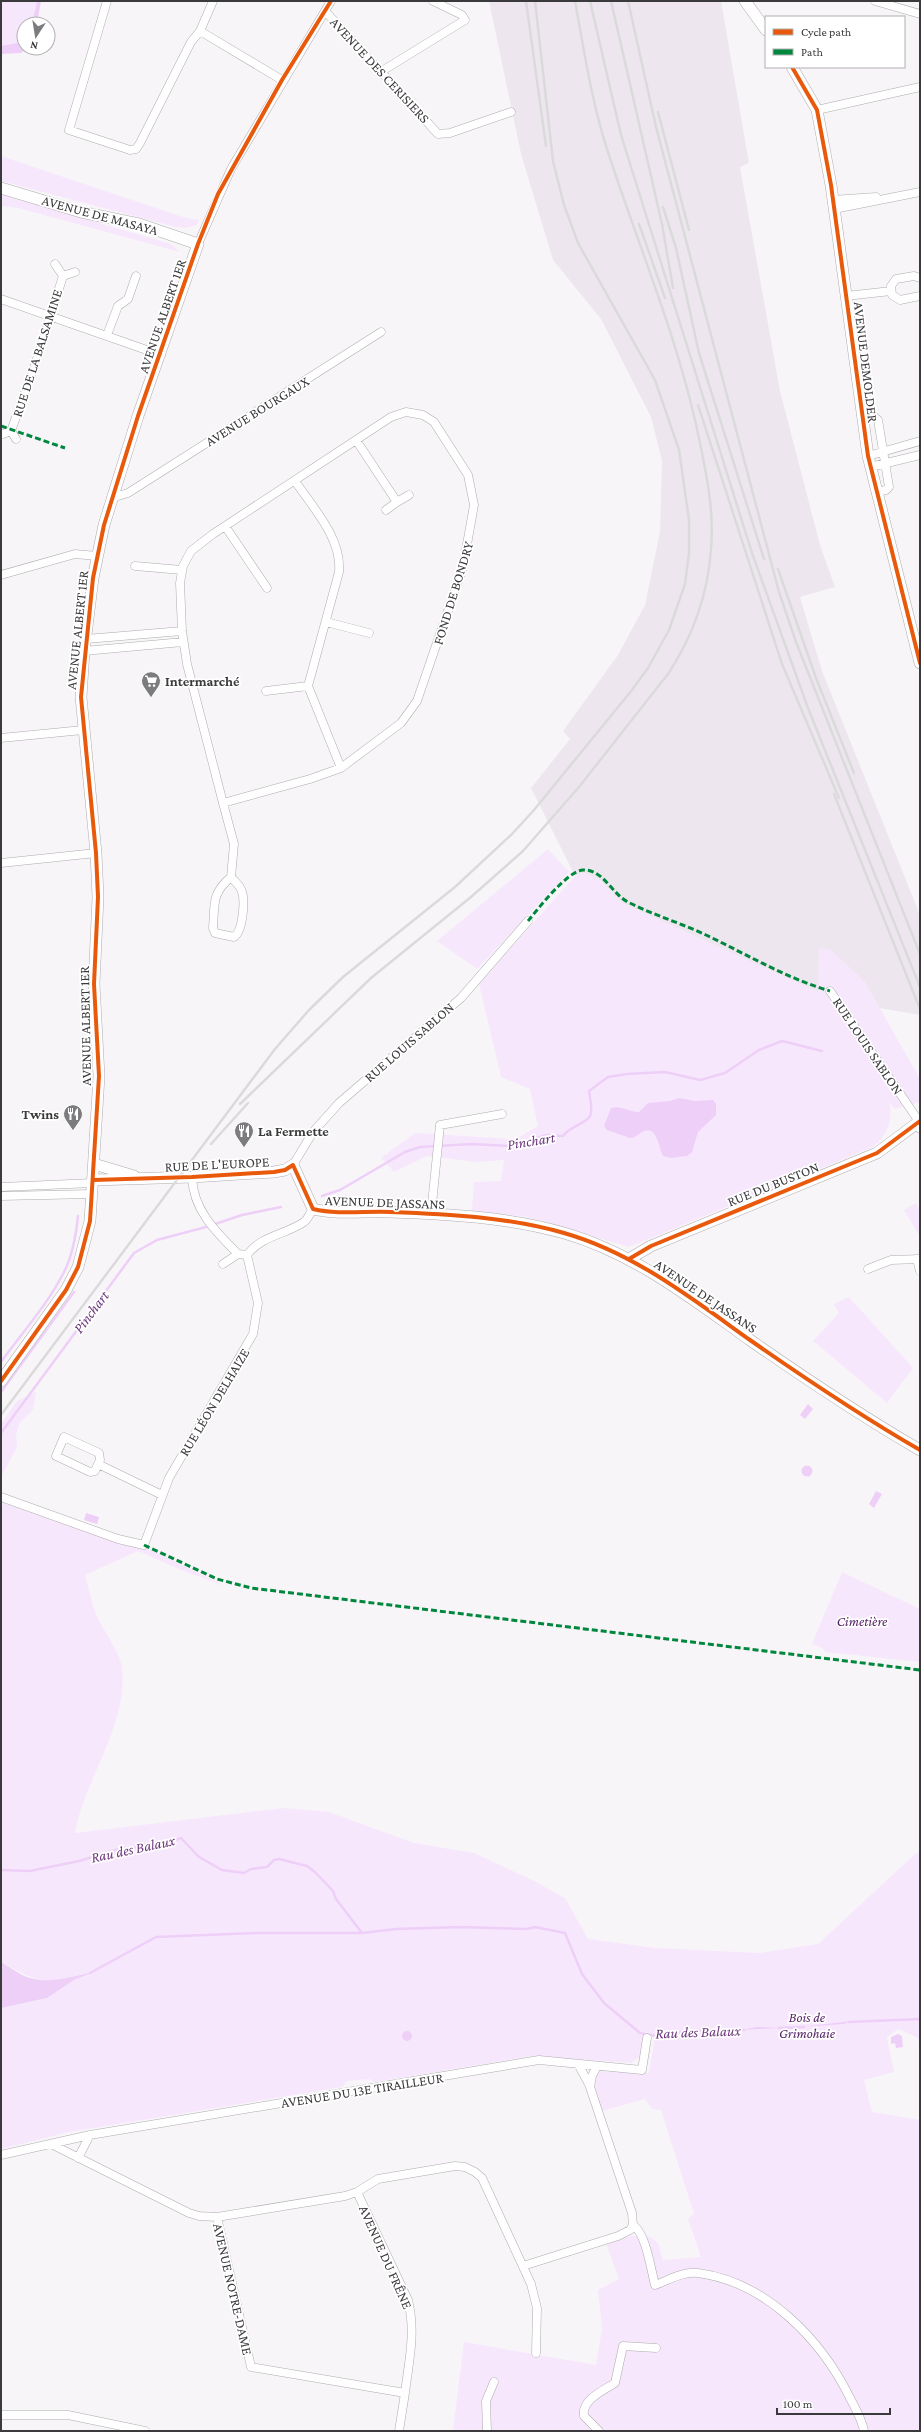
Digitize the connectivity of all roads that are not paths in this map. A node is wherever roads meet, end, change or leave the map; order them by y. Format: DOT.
graph roads {
  1 [pos="107,1"];
  2 [pos="213,1"];
  3 [pos="331,1"];
  4 [pos="433,1"];
  5 [pos="745,1"];
  6 [pos="875,1"];
  7 [pos="325,11"];
  8 [pos="920,14"];
  9 [pos="765,29"];
  10 [pos="200,31"];
  11 [pos="793,68"];
  12 [pos="382,71"];
  13 [pos="282,80"];
  14 [pos="920,87"];
  15 [pos="817,110"];
  16 [pos="510,112"];
  17 [pos="1,188"];
  18 [pos="920,192"];
  19 [pos="833,205"];
  20 [pos="198,244"];
  21 [pos="55,264"];
  22 [pos="75,272"];
  23 [pos="63,276"];
  24 [pos="136,276"];
  25 [pos="920,278"];
  26 [pos="891,292"];
  27 [pos="846,296"];
  28 [pos="920,296"];
  29 [pos="1,299"];
  30 [pos="51,317"];
  31 [pos="381,332"];
  32 [pos="107,335"];
  33 [pos="161,355"];
  34 [pos="862,417"];
  35 [pos="16,440"];
  36 [pos="356,440"];
  37 [pos="920,441"];
  38 [pos="883,451"];
  39 [pos="920,455"];
  40 [pos="868,456"];
  41 [pos="886,464"];
  42 [pos="870,468"];
  43 [pos="295,481"];
  44 [pos="116,486"];
  45 [pos="133,489"];
  46 [pos="876,492"];
  47 [pos="409,495"];
  48 [pos="111,498"];
  49 [pos="397,502"];
  50 [pos="386,510"];
  51 [pos="226,526"];
  52 [pos="97,556"];
  53 [pos="135,566"];
  54 [pos="182,570"];
  55 [pos="1,575"];
  56 [pos="267,588"];
  57 [pos="326,622"];
  58 [pos="182,631"];
  59 [pos="369,633"];
  60 [pos="86,639"];
  61 [pos="183,642"];
  62 [pos="84,651"];
  63 [pos="920,663"];
  64 [pos="308,686"];
  65 [pos="266,691"];
  66 [pos="83,730"];
  67 [pos="1,738"];
  68 [pos="341,768"];
  69 [pos="223,803"];
  70 [pos="96,853"];
  71 [pos="1,863"];
  72 [pos="231,877"];
  73 [pos="528,921"];
  74 [pos="830,991"];
  75 [pos="502,1114"];
  76 [pos="920,1121"];
  77 [pos="920,1129"];
  78 [pos="94,1164"];
  79 [pos="292,1165"];
  80 [pos="192,1177"];
  81 [pos="140,1178"];
  82 [pos="39,1185"];
  83 [pos="93,1186"];
  84 [pos="1,1187"];
  85 [pos="40,1195"];
  86 [pos="1,1196"];
  87 [pos="313,1209"];
  88 [pos="431,1214"];
  89 [pos="238,1254"];
  90 [pos="247,1255"];
  91 [pos="629,1259"];
  92 [pos="918,1259"];
  93 [pos="223,1264"];
  94 [pos="868,1269"];
  95 [pos="920,1271"];
  96 [pos="1,1381"];
  97 [pos="920,1450"];
  98 [pos="98,1464"];
  99 [pos="162,1494"];
  100 [pos="1,1497"];
  101 [pos="647,2038"];
  102 [pos="578,2064"];
  103 [pos="597,2066"];
  104 [pos="590,2087"];
  105 [pos="90,2135"];
  106 [pos="51,2144"];
  107 [pos="1,2155"];
  108 [pos="78,2158"];
  109 [pos="357,2192"];
  110 [pos="217,2217"];
  111 [pos="633,2225"];
  112 [pos="523,2266"];
  113 [pos="656,2348"];
  114 [pos="536,2353"];
  115 [pos="494,2382"];
  116 [pos="405,2393"];
  117 [pos="1,2415"];
  118 [pos="145,2431"];
  119 [pos="399,2431"];
  120 [pos="487,2431"];
  121 [pos="599,2431"];
  122 [pos="864,2431"];
  1 -- 10 [label="street"];
  2 -- 10 [label="street"];
  3 -- 7 [label="street, AVENUE ALBERT 1ER"];
  4 -- 12 [label="street"];
  5 -- 9 [label="street"];
  6 -- 8 [label="street"];
  7 -- 12 [label="street, AVENUE DES CERISIERS"];
  7 -- 13 [label="street, AVENUE ALBERT 1ER"];
  10 -- 13 [label="street"];
  11 -- 15 [label="street, AVENUE DEMOLDER"];
  12 -- 16 [label="street, AVENUE DES CERISIERS"];
  13 -- 20 [label="street, AVENUE ALBERT 1ER"];
  14 -- 15 [label="street"];
  15 -- 19 [label="street, AVENUE DEMOLDER"];
  17 -- 20 [label="street, AVENUE DE MASAYA"];
  18 -- 19 [label="street"];
  19 -- 27 [label="street, AVENUE DEMOLDER"];
  20 -- 33 [label="street, AVENUE ALBERT 1ER"];
  21 -- 23 [label="street, RUE DE LA BALSAMINE"];
  22 -- 23 [label="street, RUE DE LA BALSAMINE"];
  23 -- 30 [label="street, RUE DE LA BALSAMINE"];
  24 -- 32 [label="street"];
  25 -- 26 [label="street"];
  26 -- 27 [label="street"];
  26 -- 28 [label="street"];
  27 -- 34 [label="street, AVENUE DEMOLDER"];
  29 -- 30 [label="street"];
  30 -- 32 [label="street"];
  30 -- 35 [label="street, RUE DE LA BALSAMINE"];
  31 -- 45 [label="street, AVENUE BOURGAUX"];
  32 -- 33 [label="street"];
  33 -- 44 [label="street, AVENUE ALBERT 1ER"];
  34 -- 38 [label="street, AVENUE DEMOLDER"];
  34 -- 40 [label="street, AVENUE DEMOLDER"];
  36 -- 43 [label="street, FOND DE BONDRY"];
  36 -- 49 [label="street"];
  36 -- 68 [label="street, FOND DE BONDRY"];
  37 -- 38 [label="street"];
  38 -- 40 [label="street"];
  38 -- 41 [label="street, AVENUE DEMOLDER"];
  39 -- 41 [label="street"];
  40 -- 42 [label="street, AVENUE DEMOLDER"];
  41 -- 42 [label="street"];
  41 -- 46 [label="street, AVENUE DEMOLDER"];
  42 -- 46 [label="street, AVENUE DEMOLDER"];
  43 -- 51 [label="street, FOND DE BONDRY"];
  43 -- 57 [label="street"];
  44 -- 45 [label="street"];
  44 -- 48 [label="street, AVENUE ALBERT 1ER"];
  45 -- 48 [label="street, AVENUE BOURGAUX"];
  46 -- 63 [label="street, AVENUE DEMOLDER"];
  47 -- 49 [label="street"];
  48 -- 52 [label="street, AVENUE ALBERT 1ER"];
  49 -- 50 [label="street"];
  51 -- 54 [label="street, FOND DE BONDRY"];
  51 -- 56 [label="street"];
  52 -- 55 [label="street"];
  52 -- 60 [label="street, AVENUE ALBERT 1ER"];
  53 -- 54 [label="street"];
  54 -- 58 [label="street, FOND DE BONDRY"];
  57 -- 59 [label="street"];
  57 -- 64 [label="street"];
  58 -- 60 [label="street"];
  58 -- 61 [label="street, FOND DE BONDRY"];
  60 -- 62 [label="street, AVENUE ALBERT 1ER"];
  61 -- 62 [label="street"];
  61 -- 69 [label="street, FOND DE BONDRY"];
  62 -- 66 [label="street, AVENUE ALBERT 1ER"];
  64 -- 65 [label="street"];
  64 -- 68 [label="street"];
  66 -- 67 [label="street"];
  66 -- 70 [label="street, AVENUE ALBERT 1ER"];
  68 -- 69 [label="street, FOND DE BONDRY"];
  69 -- 72 [label="street"];
  70 -- 71 [label="street"];
  70 -- 78 [label="street, AVENUE ALBERT 1ER"];
  72 -- 72 [label="street"];
  73 -- 79 [label="street, RUE LOUIS SABLON"];
  74 -- 76 [label="street, RUE LOUIS SABLON"];
  75 -- 88 [label="street, AVENUE DE JASSANS"];
  76 -- 77 [label="street"];
  76 -- 91 [label="street, RUE DU BUSTON"];
  78 -- 81 [label="street, RUE DE L'EUROPE"];
  78 -- 83 [label="street, AVENUE ALBERT 1ER"];
  79 -- 80 [label="street, RUE DE L'EUROPE"];
  79 -- 87 [label="street"];
  80 -- 81 [label="street, RUE DE L'EUROPE"];
  80 -- 89 [label="street"];
  81 -- 83 [label="street, RUE DE L'EUROPE"];
  82 -- 83 [label="street"];
  82 -- 84 [label="street"];
  82 -- 85 [label="street"];
  83 -- 85 [label="street"];
  83 -- 96 [label="street, AVENUE ALBERT 1ER"];
  85 -- 86 [label="street"];
  87 -- 88 [label="street, AVENUE DE JASSANS"];
  87 -- 90 [label="street"];
  88 -- 91 [label="street, AVENUE DE JASSANS"];
  89 -- 90 [label="street"];
  89 -- 93 [label="street"];
  90 -- 99 [label="street, RUE LÉON DELHAIZE"];
  91 -- 97 [label="street, AVENUE DE JASSANS"];
  92 -- 94 [label="street"];
  92 -- 95 [label="street"];
  98 -- 98 [label="street"];
  98 -- 99 [label="street"];
  99 -- 100 [label="street, RUE LÉON DELHAIZE"];
  101 -- 103 [label="street, AVENUE DU 13E TIRAILLEUR"];
  102 -- 103 [label="street, AVENUE DU 13E TIRAILLEUR"];
  102 -- 104 [label="street"];
  102 -- 105 [label="street, AVENUE DU 13E TIRAILLEUR"];
  103 -- 104 [label="street"];
  104 -- 111 [label="street"];
  105 -- 106 [label="street, AVENUE DU 13E TIRAILLEUR"];
  105 -- 108 [label="street"];
  106 -- 107 [label="street"];
  106 -- 108 [label="street, AVENUE NOTRE-DAME"];
  108 -- 110 [label="street, AVENUE NOTRE-DAME"];
  109 -- 110 [label="street"];
  109 -- 112 [label="street"];
  109 -- 116 [label="street, AVENUE DU FRÊNE"];
  110 -- 116 [label="street, AVENUE NOTRE-DAME"];
  111 -- 112 [label="street"];
  111 -- 122 [label="street"];
  112 -- 114 [label="street"];
  113 -- 121 [label="street"];
  115 -- 120 [label="street"];
  116 -- 119 [label="street"];
  117 -- 118 [label="street"];
}
